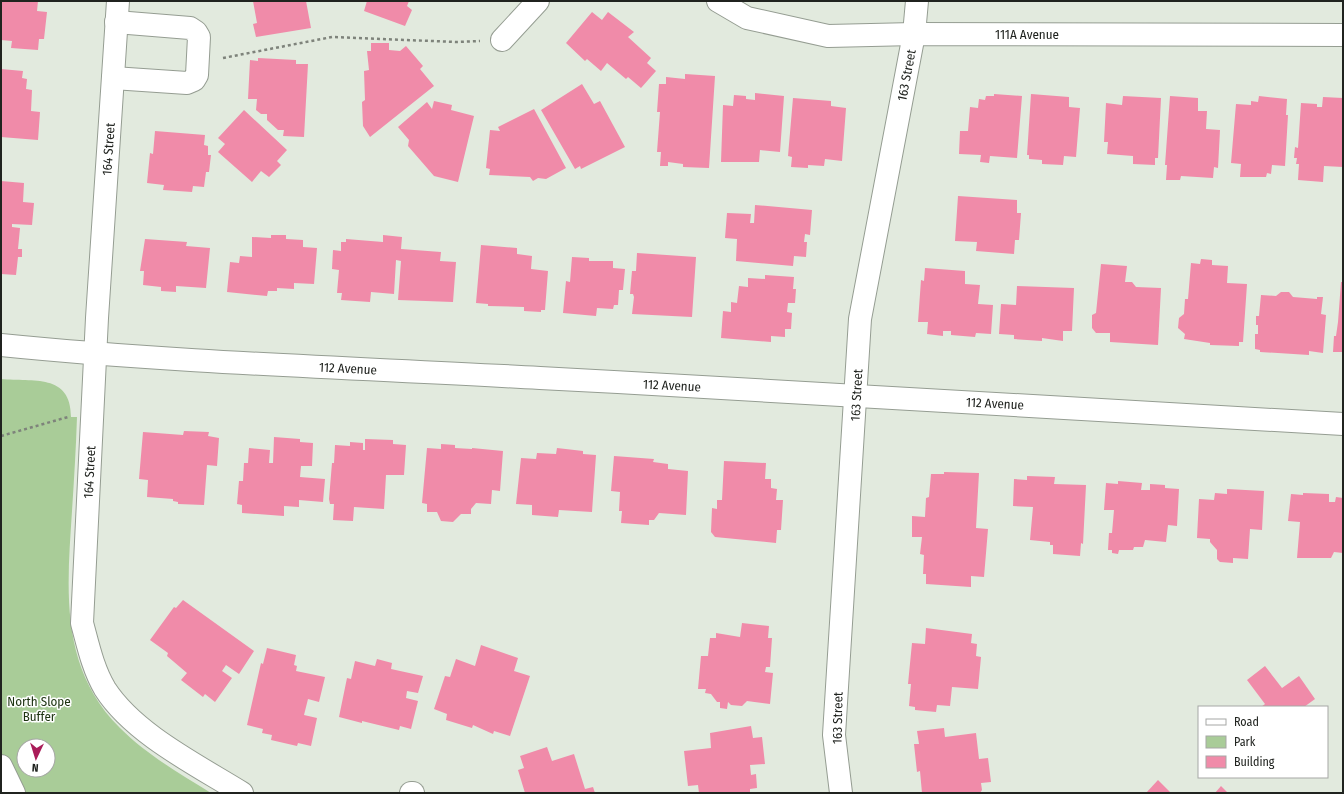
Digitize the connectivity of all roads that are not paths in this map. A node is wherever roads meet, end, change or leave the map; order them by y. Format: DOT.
graph roads {
  1 [pos="118,1"];
  2 [pos="538,1"];
  3 [pos="718,1"];
  4 [pos="917,1"];
  5 [pos="116,22"];
  6 [pos="914,34"];
  7 [pos="1343,35"];
  8 [pos="502,40"];
  9 [pos="113,78"];
  10 [pos="1,345"];
  11 [pos="95,353"];
  12 [pos="856,395"];
  13 [pos="1343,424"];
  14 [pos="1,766"];
  15 [pos="14,793"];
  16 [pos="242,793"];
  17 [pos="840,793"];
  1 -- 5 [label="street, 164 Street"];
  2 -- 8 [label="street"];
  3 -- 6 [label="street, 111A Avenue"];
  4 -- 6 [label="street, 163 Street"];
  5 -- 9 [label="street, 164 Street"];
  5 -- 9 [label="street"];
  6 -- 7 [label="street, 111A Avenue"];
  6 -- 12 [label="street, 163 Street"];
  9 -- 11 [label="street, 164 Street"];
  10 -- 11 [label="street, 112 Avenue"];
  11 -- 12 [label="street, 112 Avenue"];
  11 -- 16 [label="street, 164 Street"];
  12 -- 13 [label="street, 112 Avenue"];
  12 -- 17 [label="street, 163 Street"];
  14 -- 15 [label="street"];
}
